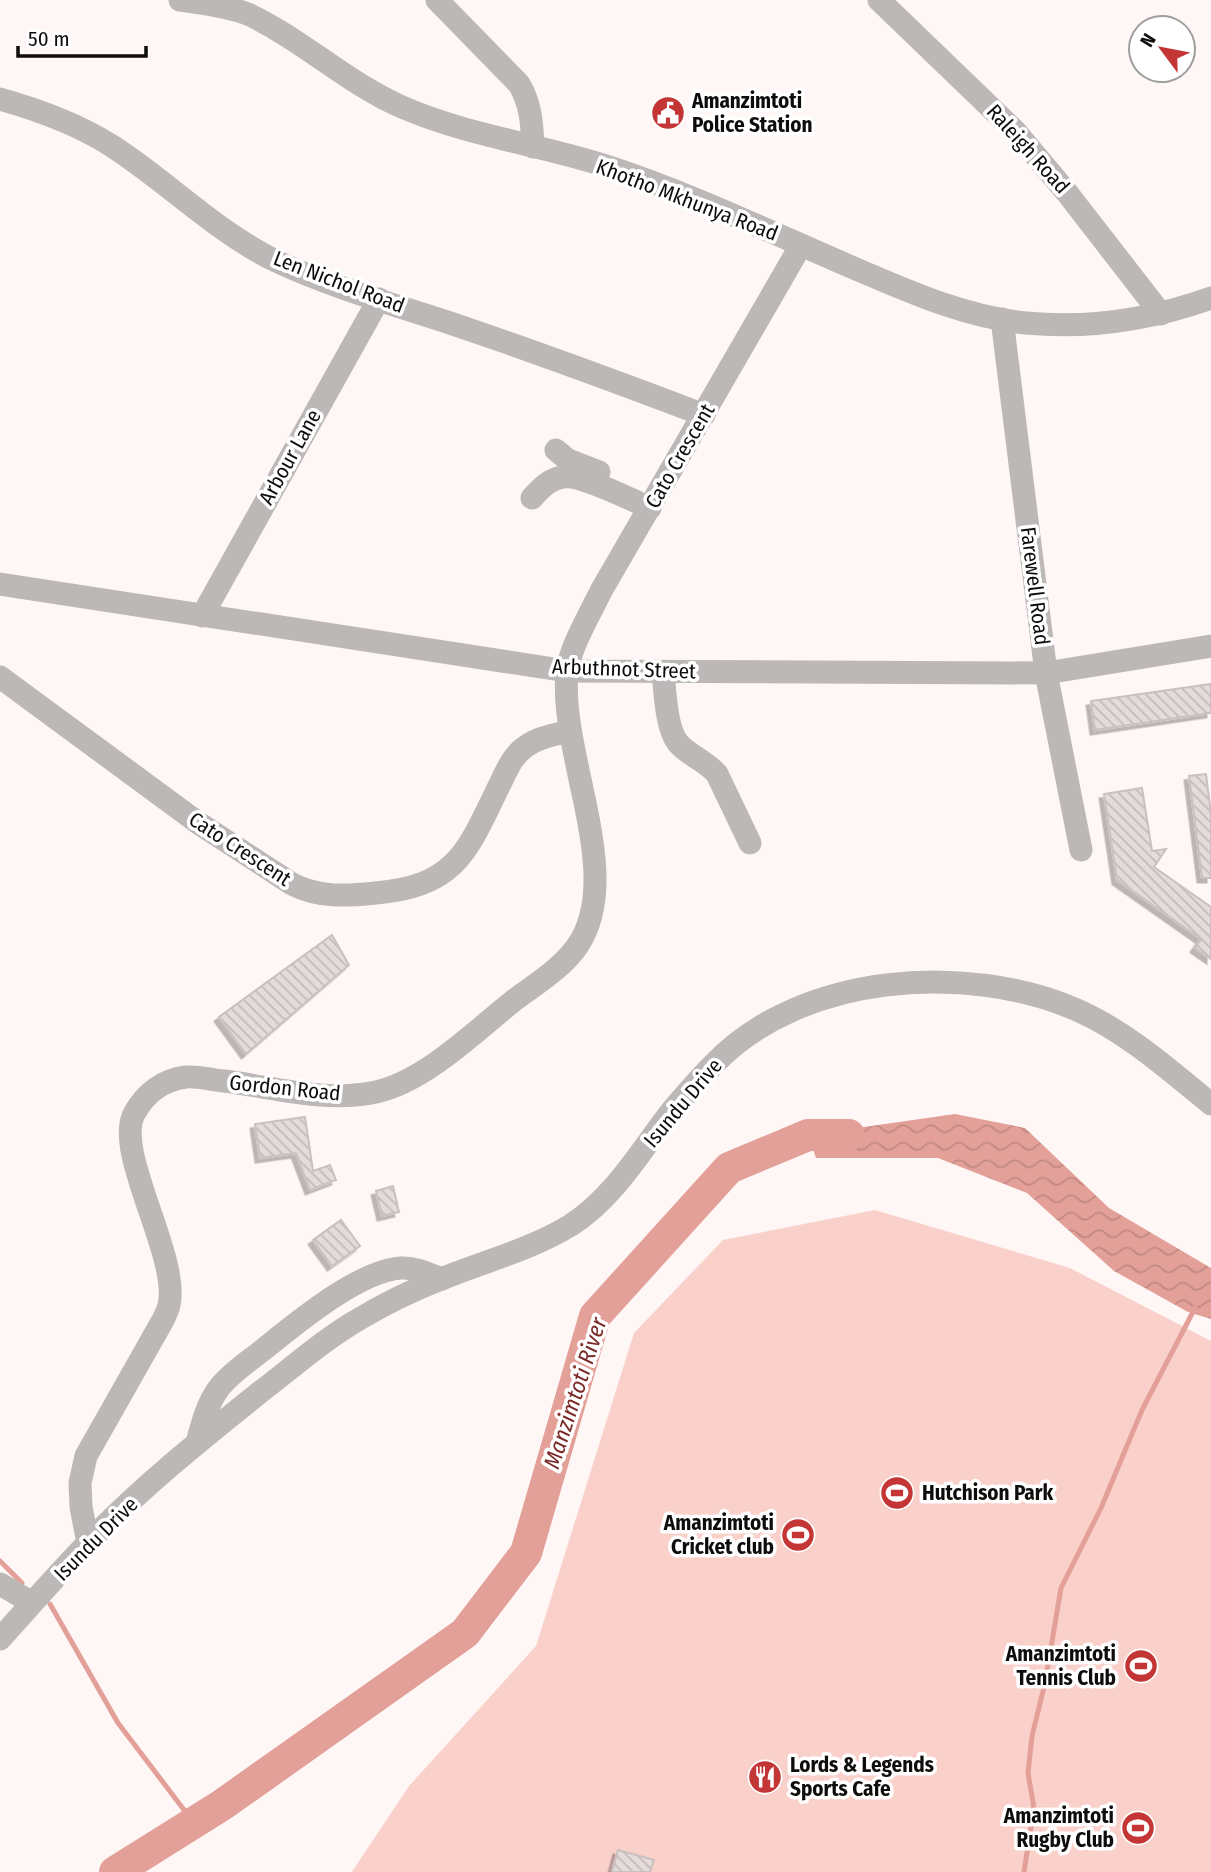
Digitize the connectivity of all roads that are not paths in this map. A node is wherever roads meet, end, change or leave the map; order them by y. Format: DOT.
graph roads {
  1 [pos="180,0"];
  2 [pos="437,0"];
  3 [pos="879,0"];
  4 [pos="0,99"];
  5 [pos="533,147"];
  6 [pos="801,245"];
  7 [pos="1211,298"];
  8 [pos="379,299"];
  9 [pos="1161,314"];
  10 [pos="1002,319"];
  11 [pos="704,415"];
  12 [pos="556,450"];
  13 [pos="532,498"];
  14 [pos="654,501"];
  15 [pos="0,584"];
  16 [pos="202,616"];
  17 [pos="1211,646"];
  18 [pos="567,671"];
  19 [pos="663,672"];
  20 [pos="1046,673"];
  21 [pos="0,677"];
  22 [pos="570,731"];
  23 [pos="750,843"];
  24 [pos="1081,850"];
  25 [pos="1211,1104"];
  26 [pos="442,1279"];
  27 [pos="197,1443"];
  28 [pos="88,1543"];
  29 [pos="0,1584"];
  30 [pos="32,1603"];
  31 [pos="0,1639"];
  1 -- 5 [label="street, Khotho Mkhunya Road"];
  2 -- 5 [label="street"];
  3 -- 9 [label="street, Raleigh Road"];
  4 -- 8 [label="street, Len Nichol Road"];
  5 -- 6 [label="street, Khotho Mkhunya Road"];
  6 -- 10 [label="street, Khotho Mkhunya Road"];
  6 -- 11 [label="street, Cato Crescent"];
  7 -- 9 [label="street, Khotho Mkhunya Road"];
  8 -- 11 [label="street, Len Nichol Road"];
  8 -- 16 [label="street, Arbour Lane"];
  9 -- 10 [label="street, Khotho Mkhunya Road"];
  10 -- 20 [label="street, Farewell Road"];
  11 -- 14 [label="street, Cato Crescent"];
  12 -- 14 [label="street"];
  13 -- 14 [label="street"];
  14 -- 18 [label="street, Cato Crescent"];
  15 -- 16 [label="street, Arbuthnot Street"];
  16 -- 18 [label="street, Arbuthnot Street"];
  17 -- 20 [label="street, Arbuthnot Street"];
  18 -- 19 [label="street, Arbuthnot Street"];
  18 -- 22 [label="street, Gordon Road"];
  19 -- 20 [label="street, Arbuthnot Street"];
  19 -- 23 [label="street"];
  20 -- 24 [label="street, Farewell Road"];
  21 -- 22 [label="street, Cato Crescent"];
  22 -- 28 [label="street, Gordon Road"];
  25 -- 26 [label="street, Isundu Drive"];
  26 -- 27 [label="street, Isundu Drive"];
  26 -- 27 [label="street, Isundu Drive"];
  27 -- 28 [label="street, Isundu Drive"];
  28 -- 30 [label="street, Isundu Drive"];
  29 -- 30 [label="street"];
  30 -- 31 [label="street, Isundu Drive"];
}
